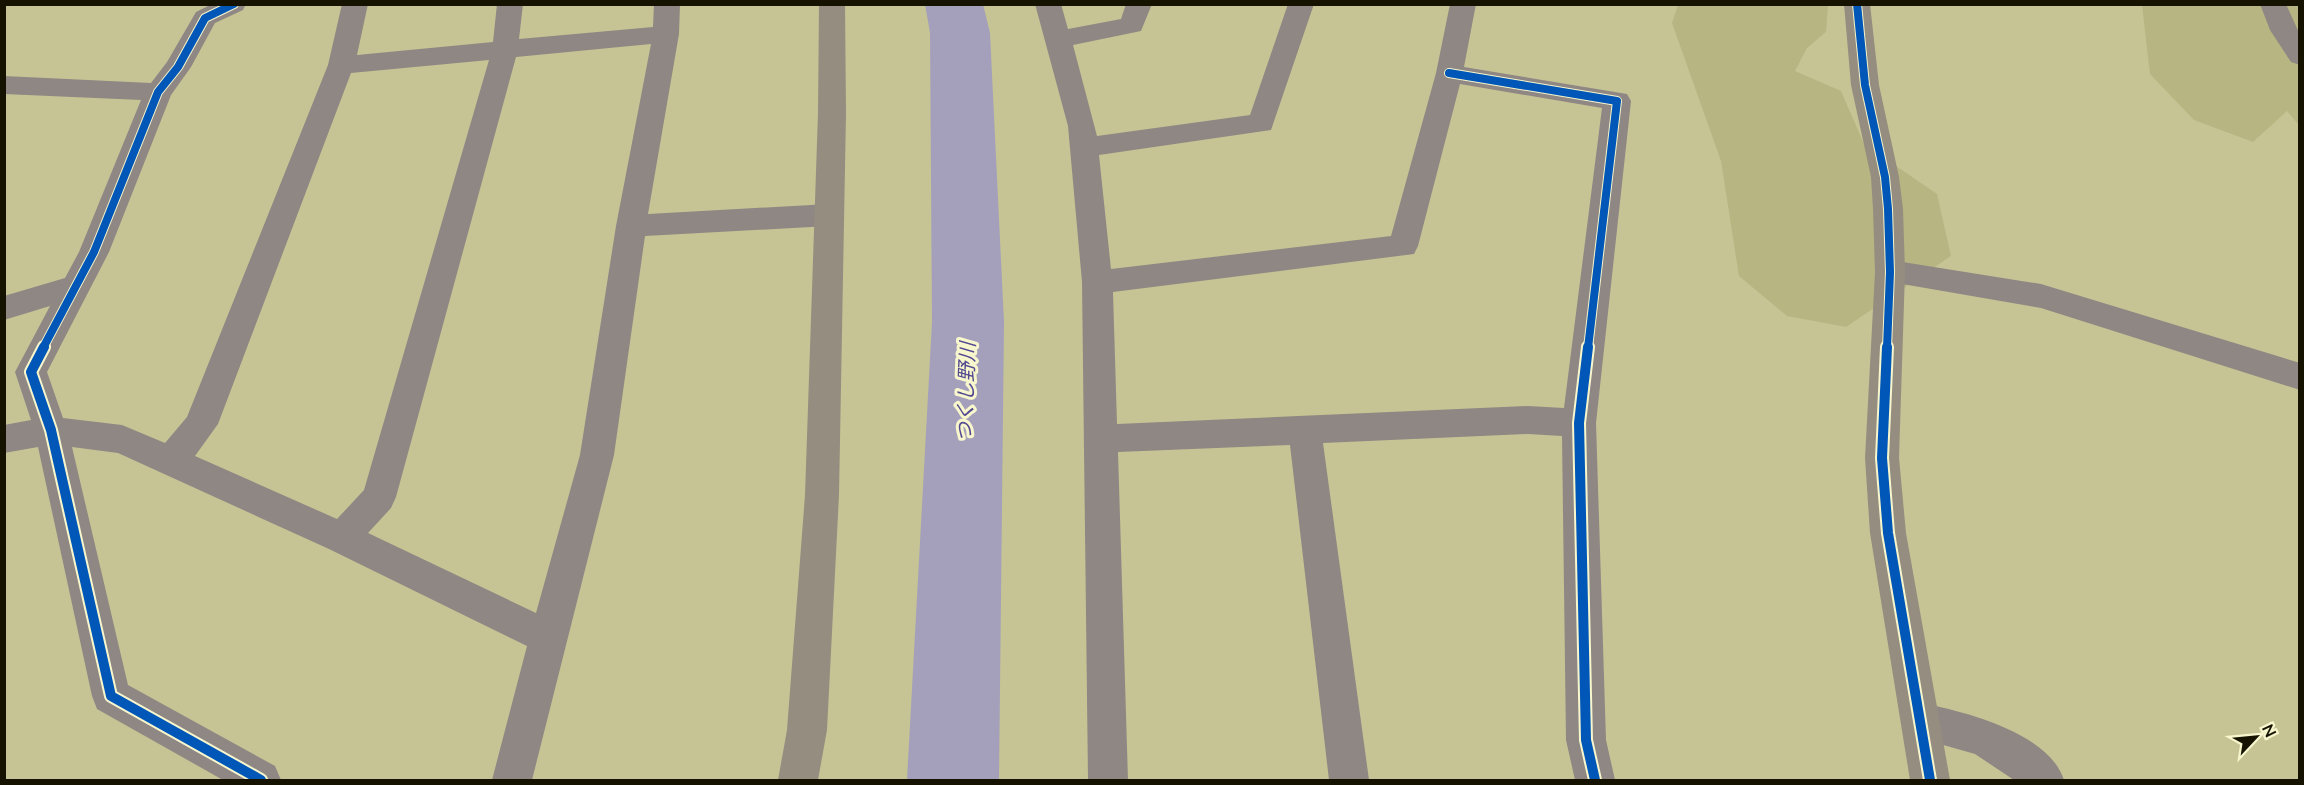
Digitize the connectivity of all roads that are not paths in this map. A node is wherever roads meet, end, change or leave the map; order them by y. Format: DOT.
graph roads {
  1 [pos="234,4"];
  2 [pos="355,4"];
  3 [pos="510,4"];
  4 [pos="831,4"];
  5 [pos="1048,4"];
  6 [pos="1139,4"];
  7 [pos="1301,4"];
  8 [pos="1463,4"];
  9 [pos="1857,4"];
  10 [pos="2273,4"];
  11 [pos="666,20"];
  12 [pos="1058,39"];
  13 [pos="505,49"];
  14 [pos="2300,56"];
  15 [pos="341,65"];
  16 [pos="1449,73"];
  17 [pos="4,85"];
  18 [pos="158,92"];
  19 [pos="1085,147"];
  20 [pos="829,215"];
  21 [pos="631,226"];
  22 [pos="1890,272"];
  23 [pos="1097,282"];
  24 [pos="75,288"];
  25 [pos="4,308"];
  26 [pos="2300,377"];
  27 [pos="1579,423"];
  28 [pos="51,430"];
  29 [pos="1305,432"];
  30 [pos="4,439"];
  31 [pos="1102,439"];
  32 [pos="171,461"];
  33 [pos="342,538"];
  34 [pos="549,637"];
  35 [pos="1922,722"];
  36 [pos="261,780"];
  37 [pos="512,780"];
  38 [pos="798,780"];
  39 [pos="1108,780"];
  40 [pos="1349,780"];
  41 [pos="1595,780"];
  42 [pos="1930,780"];
  43 [pos="2044,780"];
  1 -- 18 [label="street"];
  2 -- 15 [label="street"];
  3 -- 13 [label="street"];
  4 -- 20 [label="street"];
  5 -- 12 [label="street"];
  6 -- 12 [label="street"];
  7 -- 19 [label="street"];
  8 -- 16 [label="street"];
  9 -- 22 [label="street"];
  10 -- 14 [label="street"];
  11 -- 13 [label="street"];
  11 -- 21 [label="street"];
  12 -- 19 [label="street"];
  13 -- 15 [label="street"];
  13 -- 33 [label="street"];
  15 -- 32 [label="street"];
  16 -- 23 [label="street"];
  16 -- 27 [label="street"];
  17 -- 18 [label="street"];
  18 -- 24 [label="street"];
  19 -- 23 [label="street"];
  20 -- 21 [label="street"];
  20 -- 38 [label="street"];
  21 -- 34 [label="street"];
  22 -- 26 [label="street"];
  22 -- 35 [label="street"];
  23 -- 31 [label="street"];
  24 -- 25 [label="street"];
  24 -- 28 [label="street"];
  27 -- 29 [label="street"];
  27 -- 41 [label="street"];
  28 -- 30 [label="street"];
  28 -- 32 [label="street"];
  28 -- 36 [label="street"];
  29 -- 31 [label="street"];
  29 -- 40 [label="street"];
  31 -- 39 [label="street"];
  32 -- 33 [label="street"];
  33 -- 34 [label="street"];
  34 -- 37 [label="street"];
  35 -- 42 [label="street"];
  35 -- 43 [label="street"];
}
